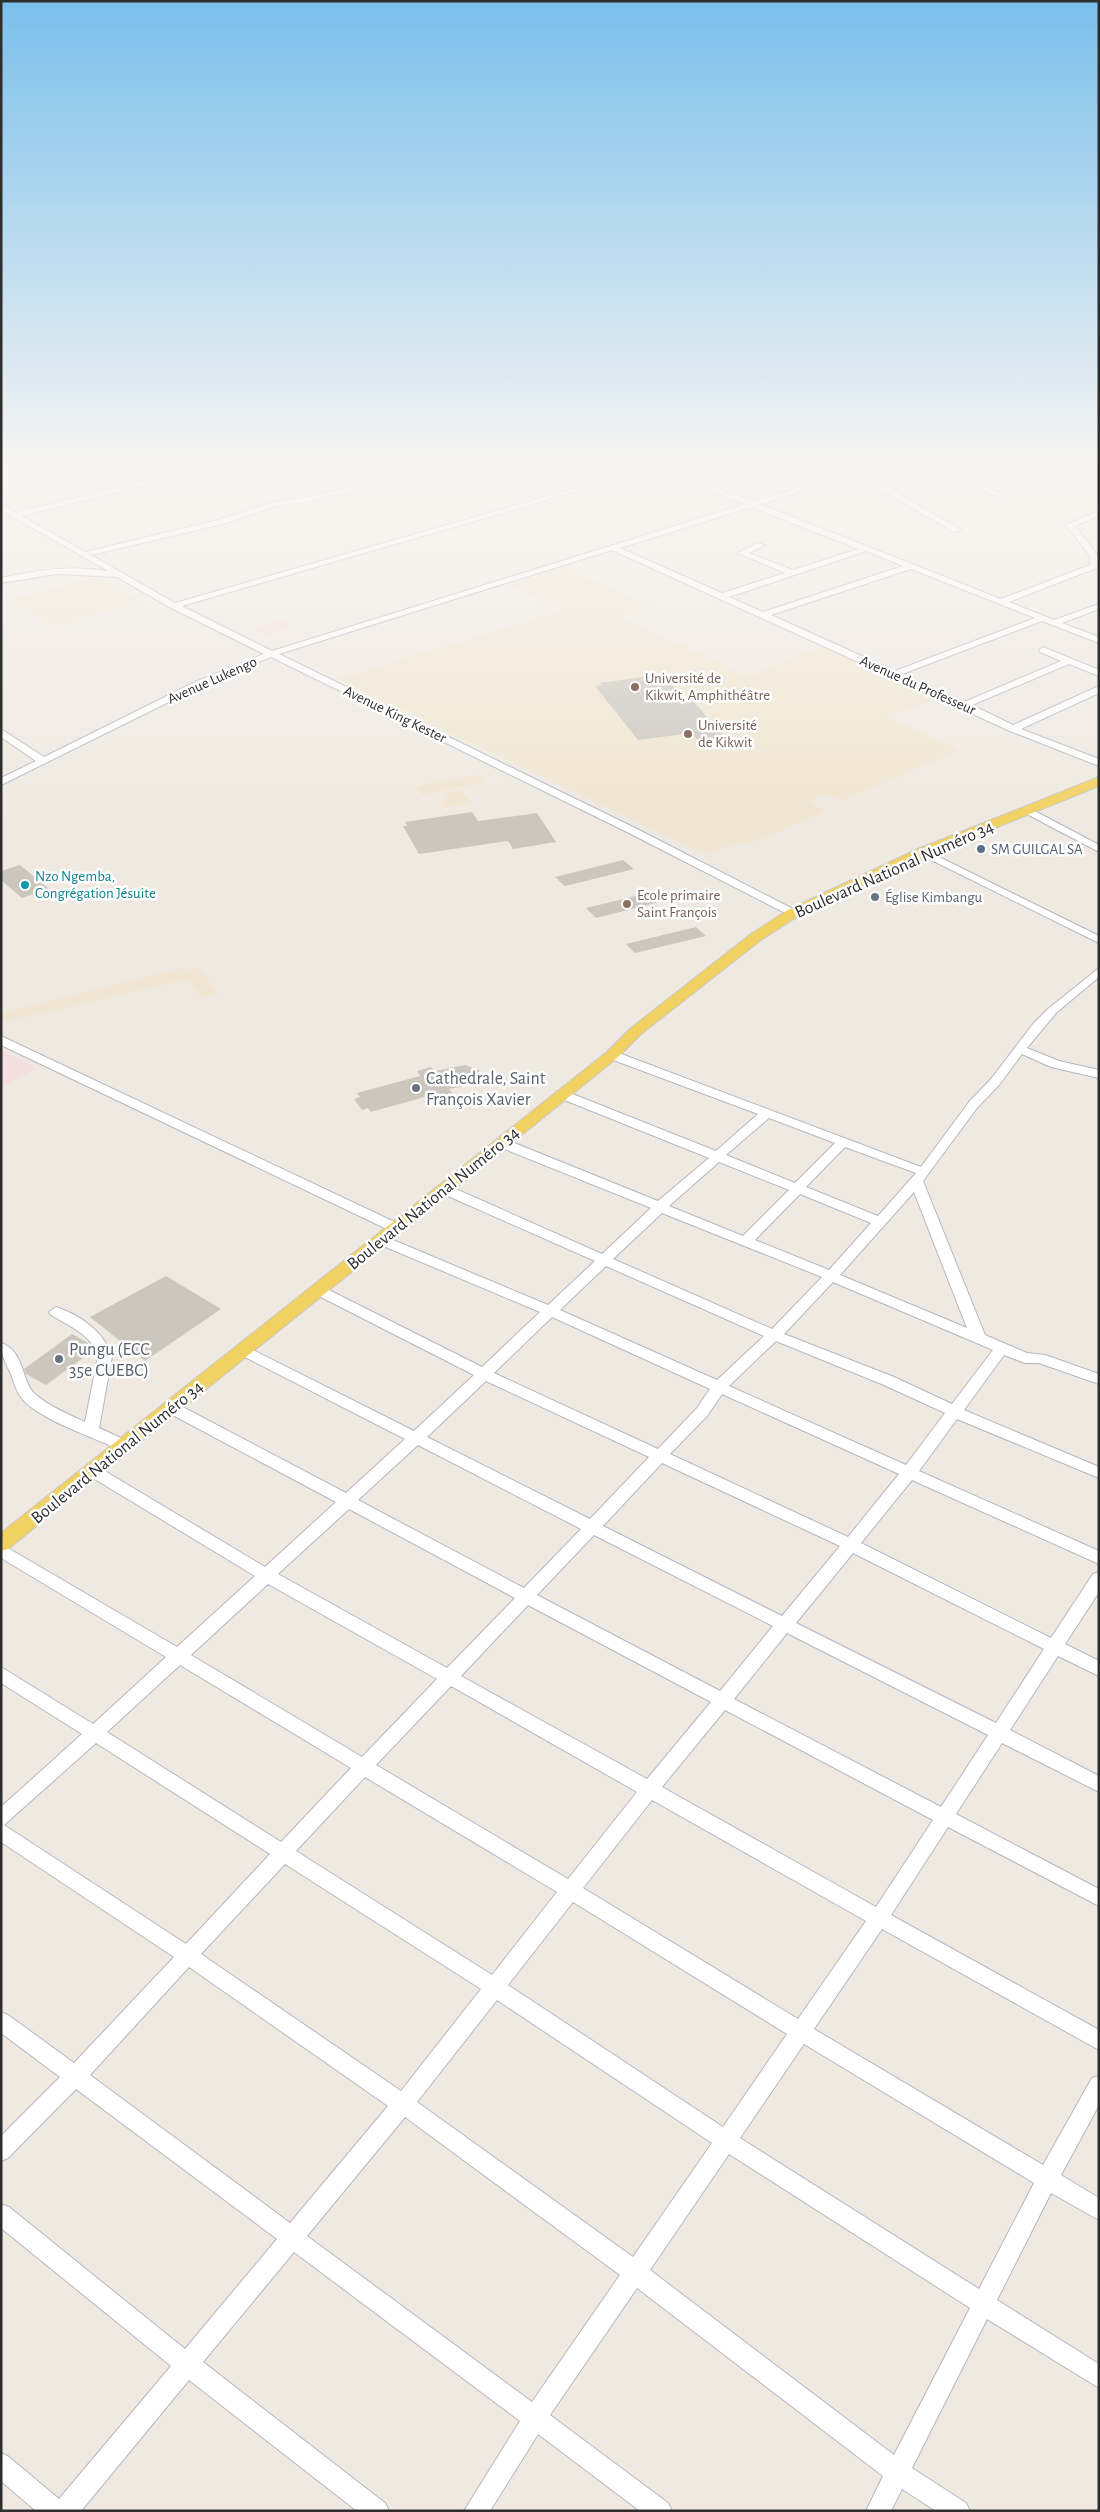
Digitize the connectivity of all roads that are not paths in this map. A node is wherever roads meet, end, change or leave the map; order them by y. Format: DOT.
graph roads {
  1 [pos="141,587"];
  2 [pos="239,587"];
  3 [pos="483,587"];
  4 [pos="703,587"];
  5 [pos="749,587"];
  6 [pos="847,587"];
  7 [pos="964,587"];
  8 [pos="1037,587"];
  9 [pos="722,596"];
  10 [pos="1000,602"];
  11 [pos="174,606"];
  12 [pos="1099,606"];
  13 [pos="763,615"];
  14 [pos="1042,618"];
  15 [pos="1053,623"];
  16 [pos="1099,640"];
  17 [pos="1042,650"];
  18 [pos="274,653"];
  19 [pos="1068,661"];
  20 [pos="1099,673"];
  21 [pos="894,674"];
  22 [pos="1099,689"];
  23 [pos="964,705"];
  24 [pos="1013,729"];
  25 [pos="1,732"];
  26 [pos="44,761"];
  27 [pos="1099,763"];
  28 [pos="1099,781"];
  29 [pos="1,782"];
  30 [pos="1027,810"];
  31 [pos="1099,848"];
  32 [pos="923,852"];
  33 [pos="793,913"];
  34 [pos="1099,940"];
  35 [pos="1099,971"];
  36 [pos="1,1040"];
  37 [pos="1020,1049"];
  38 [pos="612,1055"];
  39 [pos="1099,1074"];
  40 [pos="561,1094"];
  41 [pos="767,1113"];
  42 [pos="843,1142"];
  43 [pos="502,1143"];
  44 [pos="717,1156"];
  45 [pos="920,1176"];
  46 [pos="797,1188"];
  47 [pos="444,1189"];
  48 [pos="660,1207"];
  49 [pos="878,1221"];
  50 [pos="396,1228"];
  51 [pos="381,1240"];
  52 [pos="745,1242"];
  53 [pos="606,1259"];
  54 [pos="831,1276"];
  55 [pos="318,1290"];
  56 [pos="56,1312"];
  57 [pos="552,1312"];
  58 [pos="774,1335"];
  59 [pos="978,1337"];
  60 [pos="1,1348"];
  61 [pos="1001,1349"];
  62 [pos="242,1350"];
  63 [pos="484,1374"];
  64 [pos="1099,1379"];
  65 [pos="718,1388"];
  66 [pos="172,1408"];
  67 [pos="955,1412"];
  68 [pos="91,1429"];
  69 [pos="416,1438"];
  70 [pos="125,1446"];
  71 [pos="659,1455"];
  72 [pos="93,1471"];
  73 [pos="1099,1473"];
  74 [pos="908,1474"];
  75 [pos="347,1499"];
  76 [pos="591,1526"];
  77 [pos="1,1544"];
  78 [pos="849,1544"];
  79 [pos="1,1550"];
  80 [pos="1099,1558"];
  81 [pos="266,1575"];
  82 [pos="1099,1578"];
  83 [pos="526,1596"];
  84 [pos="786,1625"];
  85 [pos="1054,1646"];
  86 [pos="176,1656"];
  87 [pos="1099,1669"];
  88 [pos="1,1674"];
  89 [pos="449,1676"];
  90 [pos="723,1701"];
  91 [pos="999,1732"];
  92 [pos="92,1734"];
  93 [pos="362,1768"];
  94 [pos="1099,1785"];
  95 [pos="649,1790"];
  96 [pos="944,1818"];
  97 [pos="1,1819"];
  98 [pos="1,1832"];
  99 [pos="283,1852"];
  100 [pos="569,1891"];
  101 [pos="1099,1898"];
  102 [pos="879,1918"];
  103 [pos="187,1955"];
  104 [pos="494,1987"];
  105 [pos="1,2021"];
  106 [pos="801,2032"];
  107 [pos="1099,2041"];
  108 [pos="75,2076"];
  109 [pos="1099,2085"];
  110 [pos="403,2104"];
  111 [pos="725,2140"];
  112 [pos="1,2151"];
  113 [pos="1047,2179"];
  114 [pos="1099,2210"];
  115 [pos="1,2214"];
  116 [pos="292,2236"];
  117 [pos="636,2273"];
  118 [pos="983,2305"];
  119 [pos="188,2365"];
  120 [pos="1099,2377"];
  121 [pos="534,2419"];
  122 [pos="1,2465"];
  123 [pos="897,2472"];
  124 [pos="55,2511"];
  125 [pos="65,2511"];
  126 [pos="377,2511"];
  127 [pos="476,2511"];
  128 [pos="660,2511"];
  129 [pos="878,2511"];
  130 [pos="958,2511"];
  1 -- 11 [label="street, Avenue King Kester"];
  2 -- 11 [label="street"];
  3 -- 18 [label="street, Avenue Lukengo"];
  4 -- 9 [label="street, Avenue du Professeur"];
  5 -- 9 [label="street"];
  6 -- 13 [label="street"];
  7 -- 10 [label="street"];
  8 -- 10 [label="street"];
  9 -- 13 [label="street, Avenue du Professeur"];
  10 -- 14 [label="street"];
  11 -- 18 [label="street, Avenue King Kester"];
  12 -- 15 [label="street"];
  13 -- 21 [label="street, Avenue du Professeur"];
  14 -- 15 [label="street"];
  14 -- 21 [label="street"];
  15 -- 16 [label="street"];
  17 -- 19 [label="street"];
  18 -- 26 [label="street, Avenue Lukengo"];
  18 -- 33 [label="street, Avenue King Kester"];
  19 -- 20 [label="street"];
  19 -- 23 [label="street"];
  21 -- 23 [label="street, Avenue du Professeur"];
  22 -- 24 [label="street"];
  23 -- 24 [label="street, Avenue du Professeur"];
  24 -- 27 [label="street, Avenue du Professeur"];
  25 -- 26 [label="street"];
  26 -- 29 [label="street, Avenue Lukengo"];
  28 -- 30 [label="main road, Boulevard National Numéro 34"];
  30 -- 31 [label="street"];
  30 -- 32 [label="main road, Boulevard National Numéro 34"];
  32 -- 33 [label="main road, Boulevard National Numéro 34"];
  32 -- 34 [label="street"];
  33 -- 38 [label="main road, Boulevard National Numéro 34"];
  35 -- 37 [label="street"];
  36 -- 50 [label="street"];
  37 -- 39 [label="street"];
  37 -- 45 [label="street"];
  38 -- 40 [label="main road, Boulevard National Numéro 34"];
  38 -- 41 [label="street"];
  40 -- 43 [label="main road, Boulevard National Numéro 34"];
  40 -- 44 [label="street"];
  41 -- 42 [label="street"];
  41 -- 44 [label="street"];
  42 -- 45 [label="street"];
  42 -- 46 [label="street"];
  43 -- 47 [label="main road, Boulevard National Numéro 34"];
  43 -- 48 [label="street"];
  44 -- 46 [label="street"];
  44 -- 48 [label="street"];
  45 -- 49 [label="street"];
  45 -- 59 [label="street"];
  46 -- 49 [label="street"];
  46 -- 52 [label="street"];
  47 -- 50 [label="main road, Boulevard National Numéro 34"];
  47 -- 53 [label="street"];
  48 -- 52 [label="street"];
  48 -- 53 [label="street"];
  49 -- 54 [label="street"];
  50 -- 51 [label="main road, Boulevard National Numéro 34"];
  51 -- 55 [label="main road, Boulevard National Numéro 34"];
  51 -- 57 [label="street"];
  52 -- 54 [label="street"];
  53 -- 57 [label="street"];
  53 -- 58 [label="street"];
  54 -- 58 [label="street"];
  54 -- 59 [label="street"];
  55 -- 62 [label="main road, Boulevard National Numéro 34"];
  55 -- 63 [label="street"];
  56 -- 68 [label="street"];
  57 -- 63 [label="street"];
  57 -- 65 [label="street"];
  58 -- 65 [label="street"];
  58 -- 67 [label="street"];
  59 -- 61 [label="street"];
  60 -- 68 [label="street"];
  61 -- 64 [label="street"];
  61 -- 67 [label="street"];
  62 -- 66 [label="main road, Boulevard National Numéro 34"];
  62 -- 69 [label="street"];
  63 -- 69 [label="street"];
  63 -- 71 [label="street"];
  65 -- 71 [label="street"];
  65 -- 74 [label="street"];
  66 -- 70 [label="main road, Boulevard National Numéro 34"];
  66 -- 75 [label="street"];
  67 -- 73 [label="street"];
  67 -- 74 [label="street"];
  68 -- 70 [label="street"];
  69 -- 75 [label="street"];
  69 -- 76 [label="street"];
  70 -- 72 [label="main road, Boulevard National Numéro 34"];
  71 -- 76 [label="street"];
  71 -- 78 [label="street"];
  72 -- 77 [label="main road, Boulevard National Numéro 34"];
  72 -- 81 [label="street"];
  74 -- 78 [label="street"];
  74 -- 80 [label="street"];
  75 -- 81 [label="street"];
  75 -- 83 [label="street"];
  76 -- 83 [label="street"];
  76 -- 84 [label="street"];
  78 -- 84 [label="street"];
  78 -- 85 [label="street"];
  79 -- 86 [label="street"];
  81 -- 86 [label="street"];
  81 -- 89 [label="street"];
  82 -- 85 [label="street"];
  83 -- 89 [label="street"];
  83 -- 90 [label="street"];
  84 -- 90 [label="street"];
  84 -- 91 [label="street"];
  85 -- 87 [label="street"];
  85 -- 91 [label="street"];
  86 -- 92 [label="street"];
  86 -- 93 [label="street"];
  88 -- 92 [label="street"];
  89 -- 93 [label="street"];
  89 -- 95 [label="street"];
  90 -- 95 [label="street"];
  90 -- 96 [label="street"];
  91 -- 94 [label="street"];
  91 -- 96 [label="street"];
  92 -- 97 [label="street"];
  92 -- 99 [label="street"];
  93 -- 99 [label="street"];
  93 -- 100 [label="street"];
  95 -- 100 [label="street"];
  95 -- 102 [label="street"];
  96 -- 101 [label="street"];
  96 -- 102 [label="street"];
  98 -- 103 [label="street"];
  99 -- 103 [label="street"];
  99 -- 104 [label="street"];
  100 -- 104 [label="street"];
  100 -- 106 [label="street"];
  102 -- 106 [label="street"];
  102 -- 107 [label="street"];
  103 -- 108 [label="street"];
  103 -- 110 [label="street"];
  104 -- 110 [label="street"];
  104 -- 111 [label="street"];
  105 -- 108 [label="street"];
  106 -- 111 [label="street"];
  106 -- 113 [label="street"];
  108 -- 112 [label="street"];
  108 -- 116 [label="street"];
  109 -- 113 [label="street"];
  110 -- 116 [label="street"];
  110 -- 117 [label="street"];
  111 -- 117 [label="street"];
  111 -- 118 [label="street"];
  113 -- 114 [label="street"];
  113 -- 118 [label="street"];
  115 -- 119 [label="street"];
  116 -- 119 [label="street"];
  116 -- 121 [label="street"];
  117 -- 121 [label="street"];
  117 -- 123 [label="street"];
  118 -- 120 [label="street"];
  118 -- 123 [label="street"];
  119 -- 125 [label="street"];
  119 -- 126 [label="street"];
  121 -- 127 [label="street"];
  121 -- 128 [label="street"];
  122 -- 124 [label="street"];
  123 -- 129 [label="street"];
  123 -- 130 [label="street"];
}
